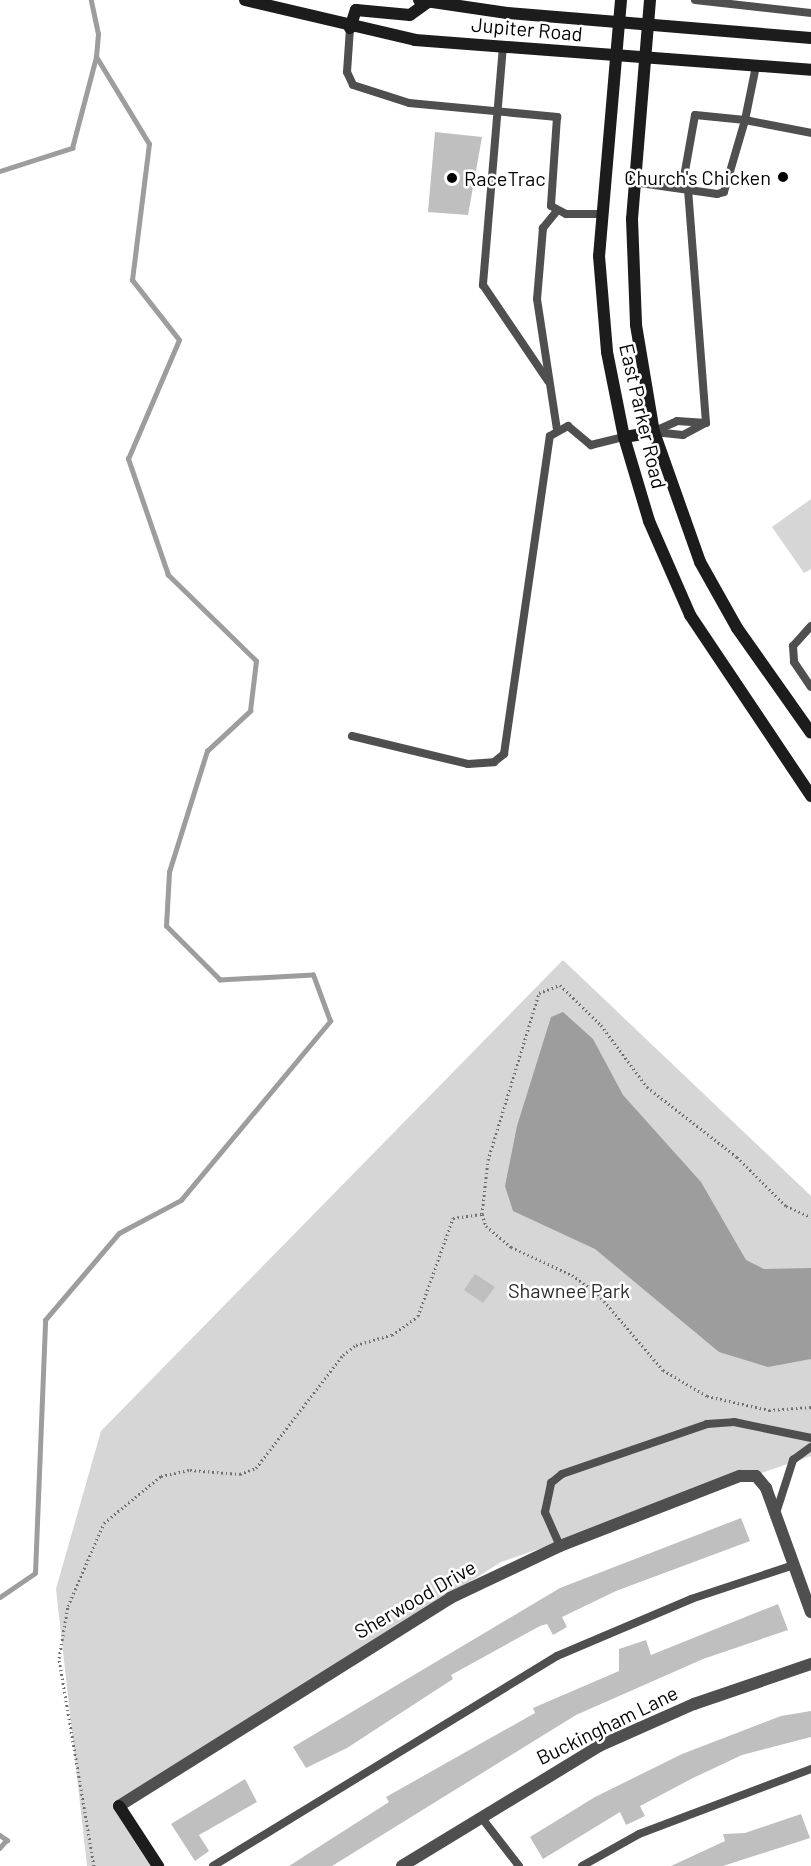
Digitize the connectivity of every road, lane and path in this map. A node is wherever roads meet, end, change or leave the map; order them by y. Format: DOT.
graph roads {
  1 [pos="244,0"];
  2 [pos="621,0"];
  3 [pos="650,0"];
  4 [pos="695,0"];
  5 [pos="424,1"];
  6 [pos="811,13"];
  7 [pos="619,21"];
  8 [pos="647,24"];
  9 [pos="350,28"];
  10 [pos="811,38"];
  11 [pos="503,46"];
  12 [pos="615,56"];
  13 [pos="643,59"];
  14 [pos="756,66"];
  15 [pos="811,70"];
  16 [pos="497,109"];
  17 [pos="745,120"];
  18 [pos="811,133"];
  19 [pos="633,182"];
  20 [pos="685,189"];
  21 [pos="556,212"];
  22 [pos="601,214"];
  23 [pos="548,381"];
  24 [pos="706,423"];
  25 [pos="557,429"];
  26 [pos="654,432"];
  27 [pos="624,437"];
  28 [pos="811,626"];
  29 [pos="811,687"];
  30 [pos="811,733"];
  31 [pos="352,736"];
  32 [pos="811,796"];
  33 [pos="482,1214"];
  34 [pos="811,1216"];
  35 [pos="811,1407"];
  36 [pos="811,1438"];
  37 [pos="811,1448"];
  38 [pos="775,1514"];
  39 [pos="560,1546"];
  40 [pos="794,1566"];
  41 [pos="810,1605"];
  42 [pos="811,1664"];
  43 [pos="811,1768"];
  44 [pos="119,1806"];
  45 [pos="481,1817"];
  46 [pos="94,1866"];
  47 [pos="158,1866"];
  48 [pos="213,1866"];
  49 [pos="402,1866"];
  50 [pos="519,1866"];
  51 [pos="582,1866"];
  1 -- 9 [label="main road, Jupiter Road"];
  2 -- 7 [label="main road, East Parker Road"];
  3 -- 8 [label="main road, East Parker Road"];
  4 -- 6 [label="lane"];
  5 -- 7 [label="main road, Jupiter Road"];
  5 -- 9 [label="main road"];
  7 -- 8 [label="main road, Jupiter Road"];
  7 -- 12 [label="main road, East Parker Road"];
  8 -- 10 [label="main road, Jupiter Road"];
  8 -- 13 [label="main road, East Parker Road"];
  9 -- 11 [label="main road, Jupiter Road"];
  9 -- 16 [label="lane"];
  11 -- 12 [label="main road, Jupiter Road"];
  11 -- 16 [label="lane"];
  12 -- 13 [label="main road, Jupiter Road"];
  12 -- 22 [label="main road, East Parker Road"];
  13 -- 14 [label="main road, Jupiter Road"];
  13 -- 19 [label="main road, East Parker Road"];
  14 -- 15 [label="main road, Jupiter Road"];
  14 -- 17 [label="lane"];
  16 -- 21 [label="lane"];
  16 -- 23 [label="lane"];
  17 -- 18 [label="lane"];
  17 -- 20 [label="lane"];
  17 -- 20 [label="lane"];
  19 -- 20 [label="lane"];
  19 -- 26 [label="main road, East Parker Road"];
  20 -- 24 [label="lane"];
  21 -- 22 [label="lane"];
  21 -- 23 [label="lane"];
  22 -- 27 [label="main road, East Parker Road"];
  23 -- 25 [label="lane"];
  24 -- 26 [label="lane"];
  24 -- 26 [label="lane"];
  25 -- 27 [label="lane"];
  25 -- 31 [label="lane"];
  26 -- 27 [label="main road"];
  26 -- 30 [label="main road, East Parker Road"];
  27 -- 32 [label="main road, East Parker Road"];
  28 -- 29 [label="lane"];
  33 -- 34 [label="path"];
  33 -- 35 [label="path"];
  33 -- 46 [label="path"];
  36 -- 39 [label="lane"];
  37 -- 38 [label="lane"];
  38 -- 39 [label="street, Sherwood Drive"];
  38 -- 40 [label="street"];
  39 -- 44 [label="street, Sherwood Drive"];
  40 -- 41 [label="street"];
  40 -- 48 [label="lane"];
  42 -- 45 [label="street, Buckingham Lane"];
  43 -- 51 [label="lane"];
  44 -- 47 [label="main road"];
  45 -- 49 [label="street, Buckingham Lane"];
  45 -- 50 [label="lane"];
}
